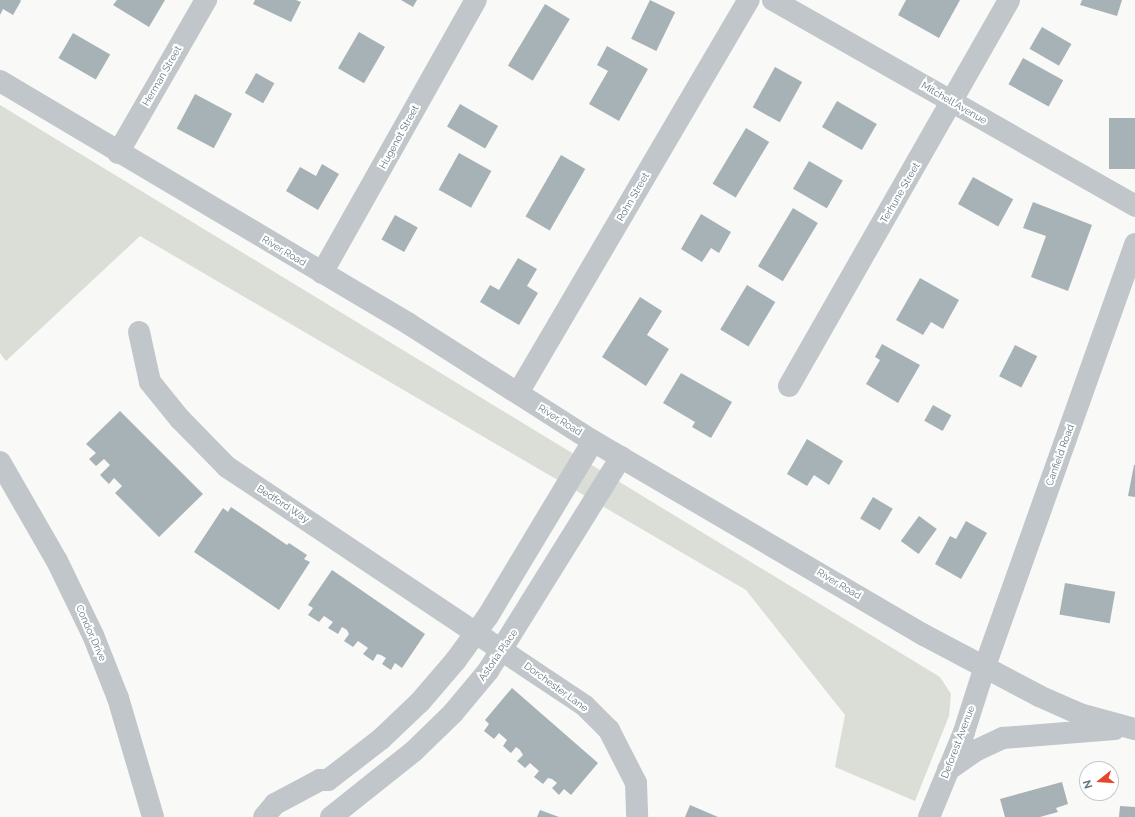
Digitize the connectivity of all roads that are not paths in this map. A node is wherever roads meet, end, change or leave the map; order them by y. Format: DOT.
graph roads {
  1 [pos="206,0"];
  2 [pos="476,0"];
  3 [pos="749,0"];
  4 [pos="773,0"];
  5 [pos="1009,0"];
  6 [pos="0,81"];
  7 [pos="953,102"];
  8 [pos="118,153"];
  9 [pos="1135,206"];
  10 [pos="1135,244"];
  11 [pos="322,273"];
  12 [pos="139,332"];
  13 [pos="789,386"];
  14 [pos="518,393"];
  15 [pos="593,441"];
  16 [pos="621,457"];
  17 [pos="0,462"];
  18 [pos="477,632"];
  19 [pos="503,650"];
  20 [pos="985,666"];
  21 [pos="1132,728"];
  22 [pos="948,770"];
  23 [pos="326,784"];
  24 [pos="335,814"];
  25 [pos="275,816"];
  26 [pos="152,817"];
  27 [pos="637,817"];
  28 [pos="930,817"];
  1 -- 8 [label="street, Herman Street"];
  2 -- 11 [label="street, Hugenot Street"];
  3 -- 14 [label="street, Rohn Street"];
  4 -- 7 [label="street, Mitchell Avenue"];
  5 -- 7 [label="street, Terhune Street"];
  6 -- 8 [label="street, River Road"];
  7 -- 9 [label="street, Mitchell Avenue"];
  7 -- 13 [label="street, Terhune Street"];
  8 -- 11 [label="street, River Road"];
  10 -- 20 [label="street, Canfield Road"];
  11 -- 14 [label="street, River Road"];
  12 -- 18 [label="street, Bedford Way"];
  14 -- 15 [label="street, River Road"];
  15 -- 16 [label="street, River Road"];
  15 -- 18 [label="street"];
  16 -- 19 [label="street, Astoria Place"];
  16 -- 20 [label="street, River Road"];
  17 -- 26 [label="street, Condor Drive"];
  18 -- 19 [label="street, Bedford Way"];
  18 -- 23 [label="street"];
  19 -- 24 [label="street, Astoria Place"];
  19 -- 27 [label="street, Dorchester Lane"];
  20 -- 21 [label="street, River Road"];
  20 -- 22 [label="street, Deforest Avenue"];
  21 -- 22 [label="street"];
  22 -- 28 [label="street, Deforest Avenue"];
  23 -- 24 [label="street"];
  23 -- 25 [label="street"];
}
